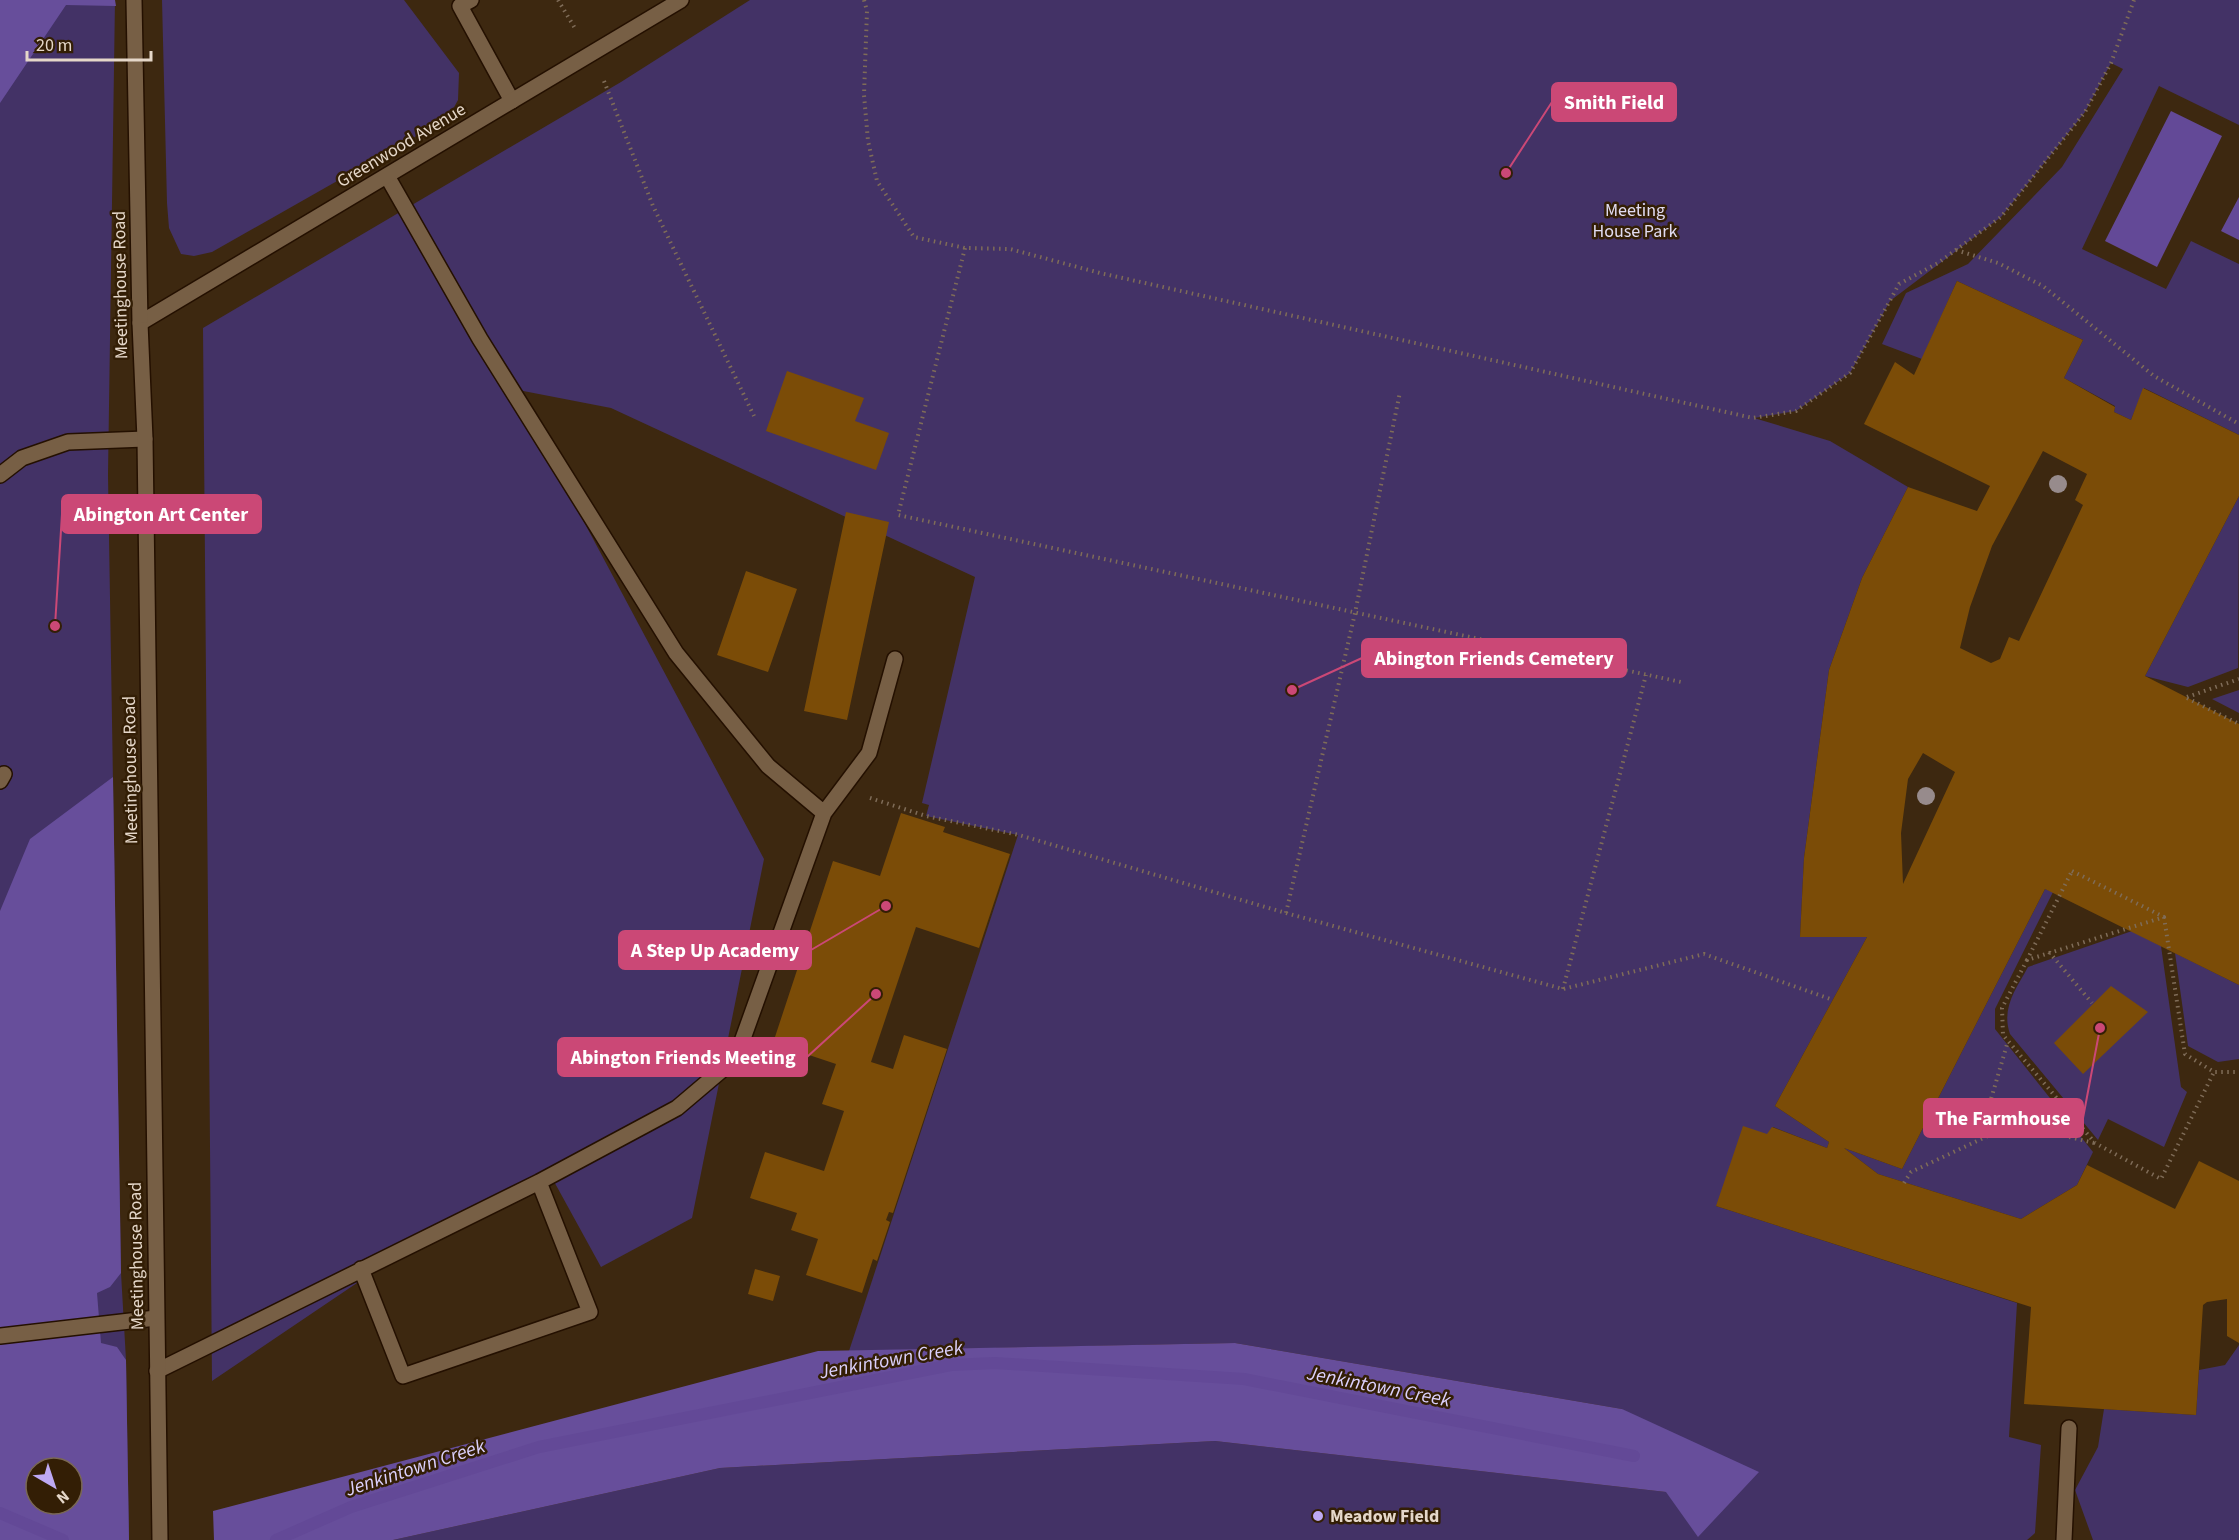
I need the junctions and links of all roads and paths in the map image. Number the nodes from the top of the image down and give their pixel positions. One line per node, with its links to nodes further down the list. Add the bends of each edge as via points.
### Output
1 (134, 0): 13 (street, Meetinghouse Road)
2 (558, 0): 7 (path)
3 (681, 0): 9 (street, Greenwood Avenue)
4 (864, 0): 11 (path, via 864,95 876,181 914,237)
5 (2134, 0): 12 (path, via 2111,63 2085,112 2001,217)
6 (463, 2): 9 (street)
7 (578, 34)
8 (604, 81): 15 (path, via 653,206)
9 (513, 101): 10 (street, Greenwood Avenue)
10 (387, 176): 13 (street, Greenwood Avenue); 26 (street, via 480,339 676,653 768,766)
11 (965, 248): 12 (path, via 1010,249 1100,273 1753,418 1796,411 1851,373 1899,284); 19 (path, via 898,515)
12 (1955, 249): 16 (path, via 1998,263 2043,286 2154,376)
13 (140, 323): 17 (street, Meetinghouse Road)
14 (1400, 392): 19 (path)
15 (754, 416)
16 (2239, 424)
17 (145, 439): 18 (street, via 68,442 22,458); 42 (street, Meetinghouse Road)
18 (0, 475)
19 (1355, 613): 21 (path); 27 (path)
20 (895, 659): 25 (street, via 869,753)
21 (1646, 675): 23 (path); 31 (path)
22 (2239, 680): 24 (path, via 2187,698)
23 (1681, 682)
24 (2239, 724)
25 (843, 789): 26 (street); 27 (path, via 927,816 1019,835)
26 (824, 813): 39 (street, via 736,1058 677,1108)
27 (1286, 913): 31 (path)
28 (2164, 917): 29 (path); 30 (path, via 2072,871); 35 (path, via 2185,1054)
29 (2049, 952): 30 (path); 33 (path)
30 (2027, 960): 34 (path, via 2002,1008 2003,1035)
31 (1563, 989): 32 (path, via 1704,954)
32 (1833, 1000)
33 (2092, 1003)
34 (2008, 1041): 37 (path, via 1989,1106); 38 (path)
35 (2214, 1072): 36 (path); 38 (path, via 2161,1179)
36 (2239, 1072)
37 (1992, 1134): 38 (path, via 2061,1135); 40 (path, via 1911,1172)
38 (2095, 1143)
39 (539, 1182): 41 (street); 41 (street, via 590,1312 403,1376)
40 (1904, 1183)
41 (361, 1269): 44 (street)
42 (156, 1318): 43 (street); 44 (street, Meetinghouse Road)
43 (0, 1336)
44 (157, 1371): 46 (street, Meetinghouse Road)
45 (2069, 1428): 47 (street)
46 (160, 1540)
47 (2064, 1540)

